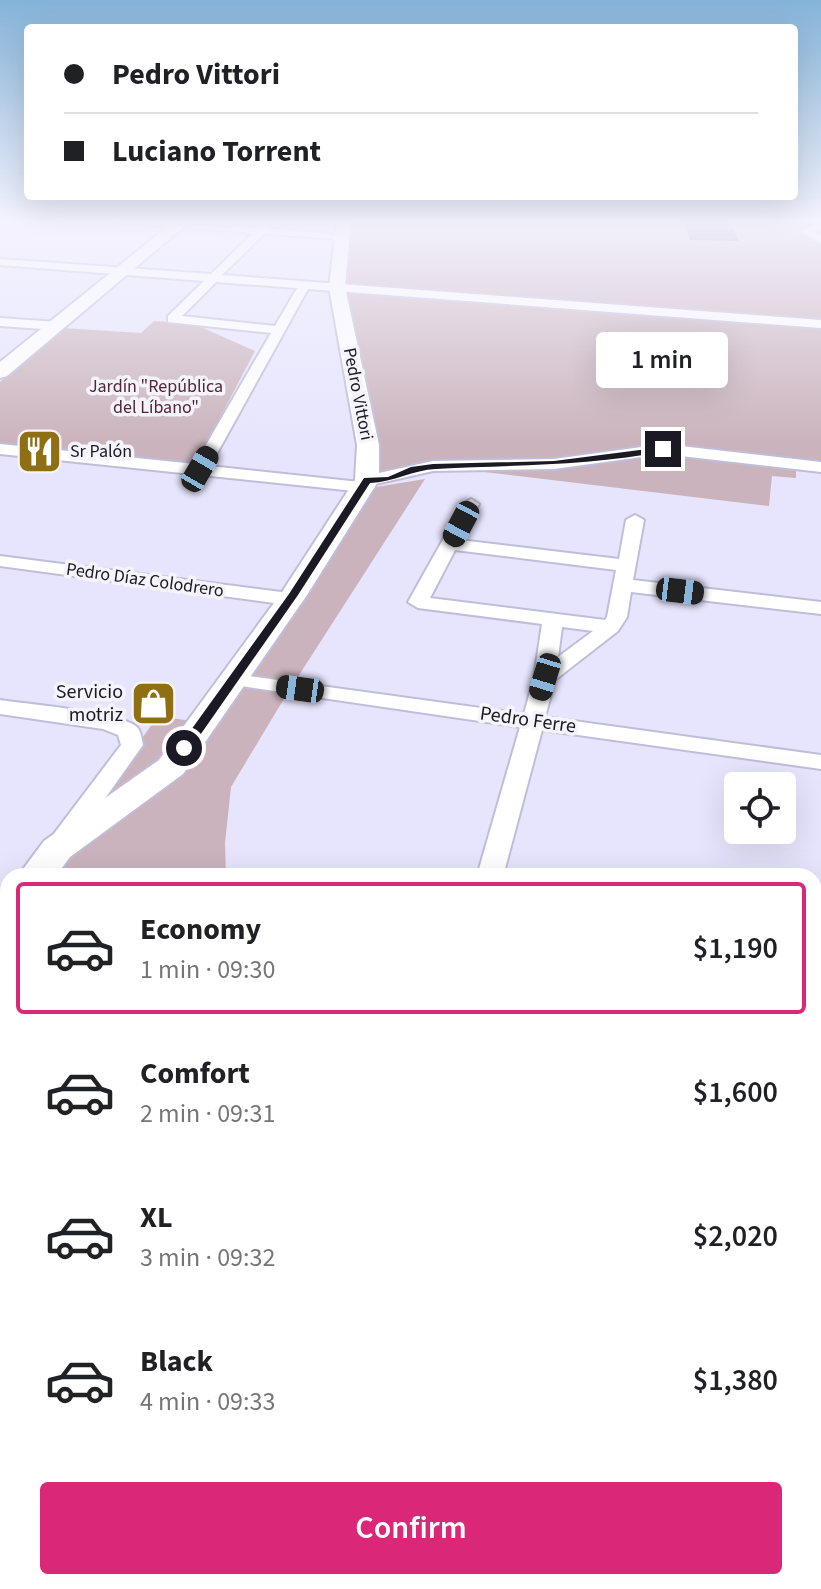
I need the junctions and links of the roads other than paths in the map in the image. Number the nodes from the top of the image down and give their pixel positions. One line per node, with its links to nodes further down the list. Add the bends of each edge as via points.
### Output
1 (82, 293): 9 (street)
2 (90, 293): 10 (street)
3 (200, 293): 11 (street, via 173,321)
4 (300, 293): 11 (street)
5 (338, 293): 17 (street, Pedro Vittori, via 368,445)
6 (417, 293): 8 (street)
7 (0, 322): 9 (street)
8 (821, 324)
9 (38, 325): 10 (street); 12 (street)
10 (57, 326): 13 (street)
11 (280, 330): 16 (street)
12 (0, 355)
13 (0, 372)
14 (0, 449): 16 (street)
15 (821, 467): 17 (street, via 663,449 554,464 433,466)
16 (200, 469): 17 (street)
17 (366, 483): 23 (street)
18 (471, 504): 20 (street)
19 (635, 520): 22 (street)
20 (450, 544): 22 (street); 25 (street, via 418,602)
21 (0, 561): 23 (street, Pedro Díaz Colodrero)
22 (625, 575): 24 (street); 26 (street)
23 (289, 599): 28 (street)
24 (821, 608)
25 (553, 619): 26 (street); 27 (street)
26 (611, 627): 27 (street)
27 (545, 677): 30 (street)
28 (234, 680): 30 (street, Pedro Ferre); 32 (street, via 171,767)
29 (0, 707): 32 (street, via 108,723 128,731 132,745)
30 (532, 721): 31 (street, Pedro Ferre); 34 (street)
31 (821, 762)
32 (57, 849): 33 (street)
33 (42, 868)
34 (492, 868)

